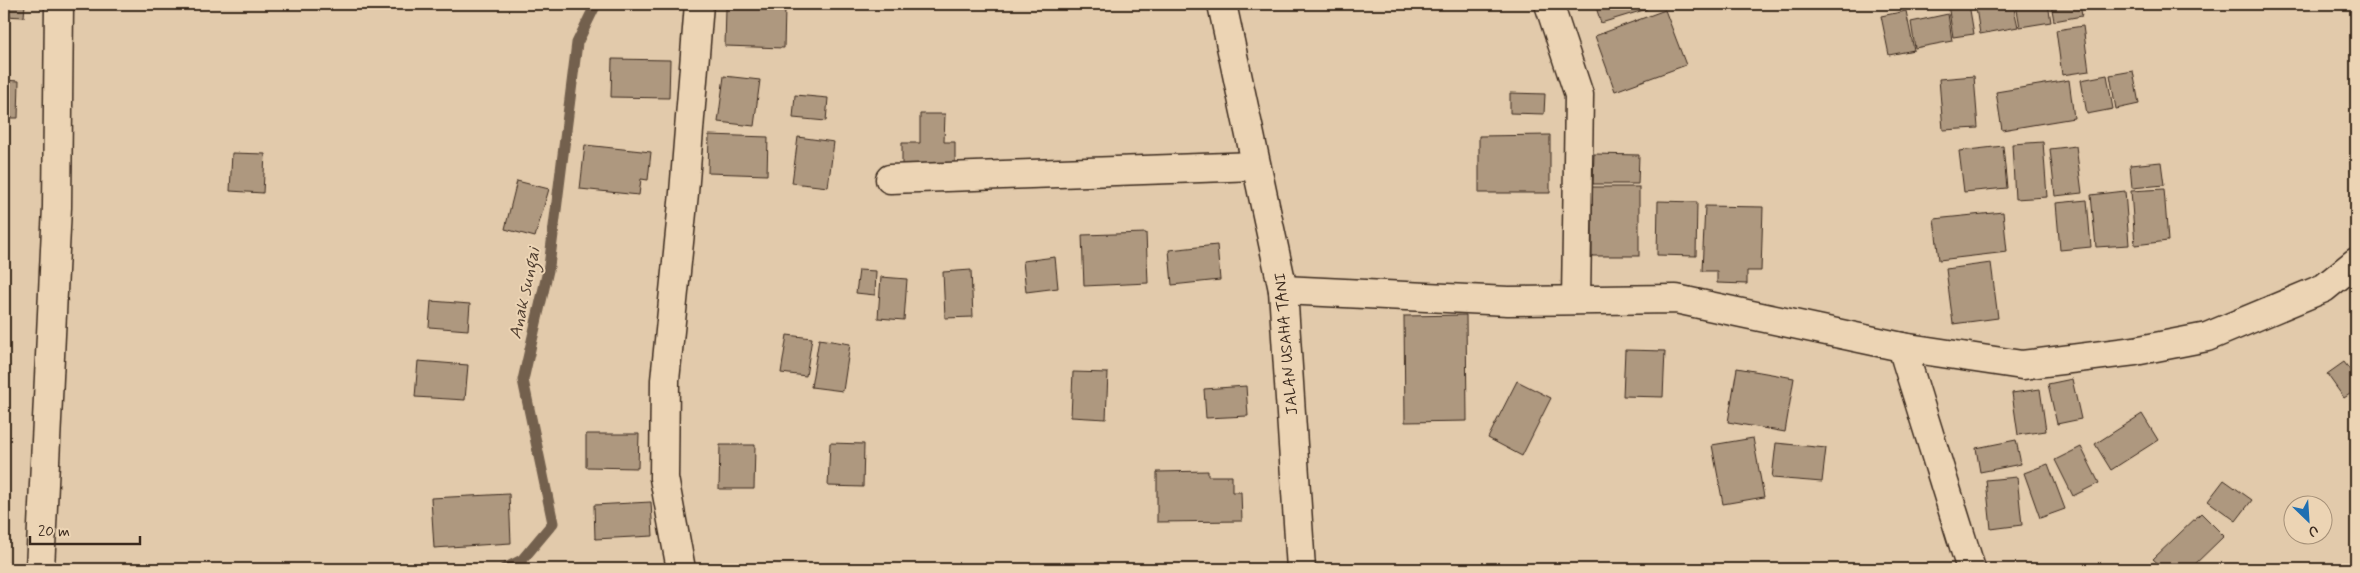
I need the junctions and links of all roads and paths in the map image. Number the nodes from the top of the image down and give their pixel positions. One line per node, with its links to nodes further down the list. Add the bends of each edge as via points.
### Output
1 (60, 4): 11 (street, via 57,207)
2 (699, 4): 12 (street, via 665,380 664,478)
3 (1222, 4): 5 (street, JALAN USAHA TANI)
4 (1549, 4): 9 (street, via 1579,95)
5 (1256, 166): 6 (street); 8 (street, JALAN USAHA TANI)
6 (890, 179)
7 (2356, 262): 10 (street, via 2324,288 2207,337 2022,365)
8 (1283, 290): 9 (street, via 1508,301); 13 (street, JALAN USAHA TANI)
9 (1576, 300): 10 (street, via 1676,299)
10 (1902, 347): 14 (street)
11 (40, 569)
12 (681, 569)
13 (1301, 569)
14 (1971, 569)

